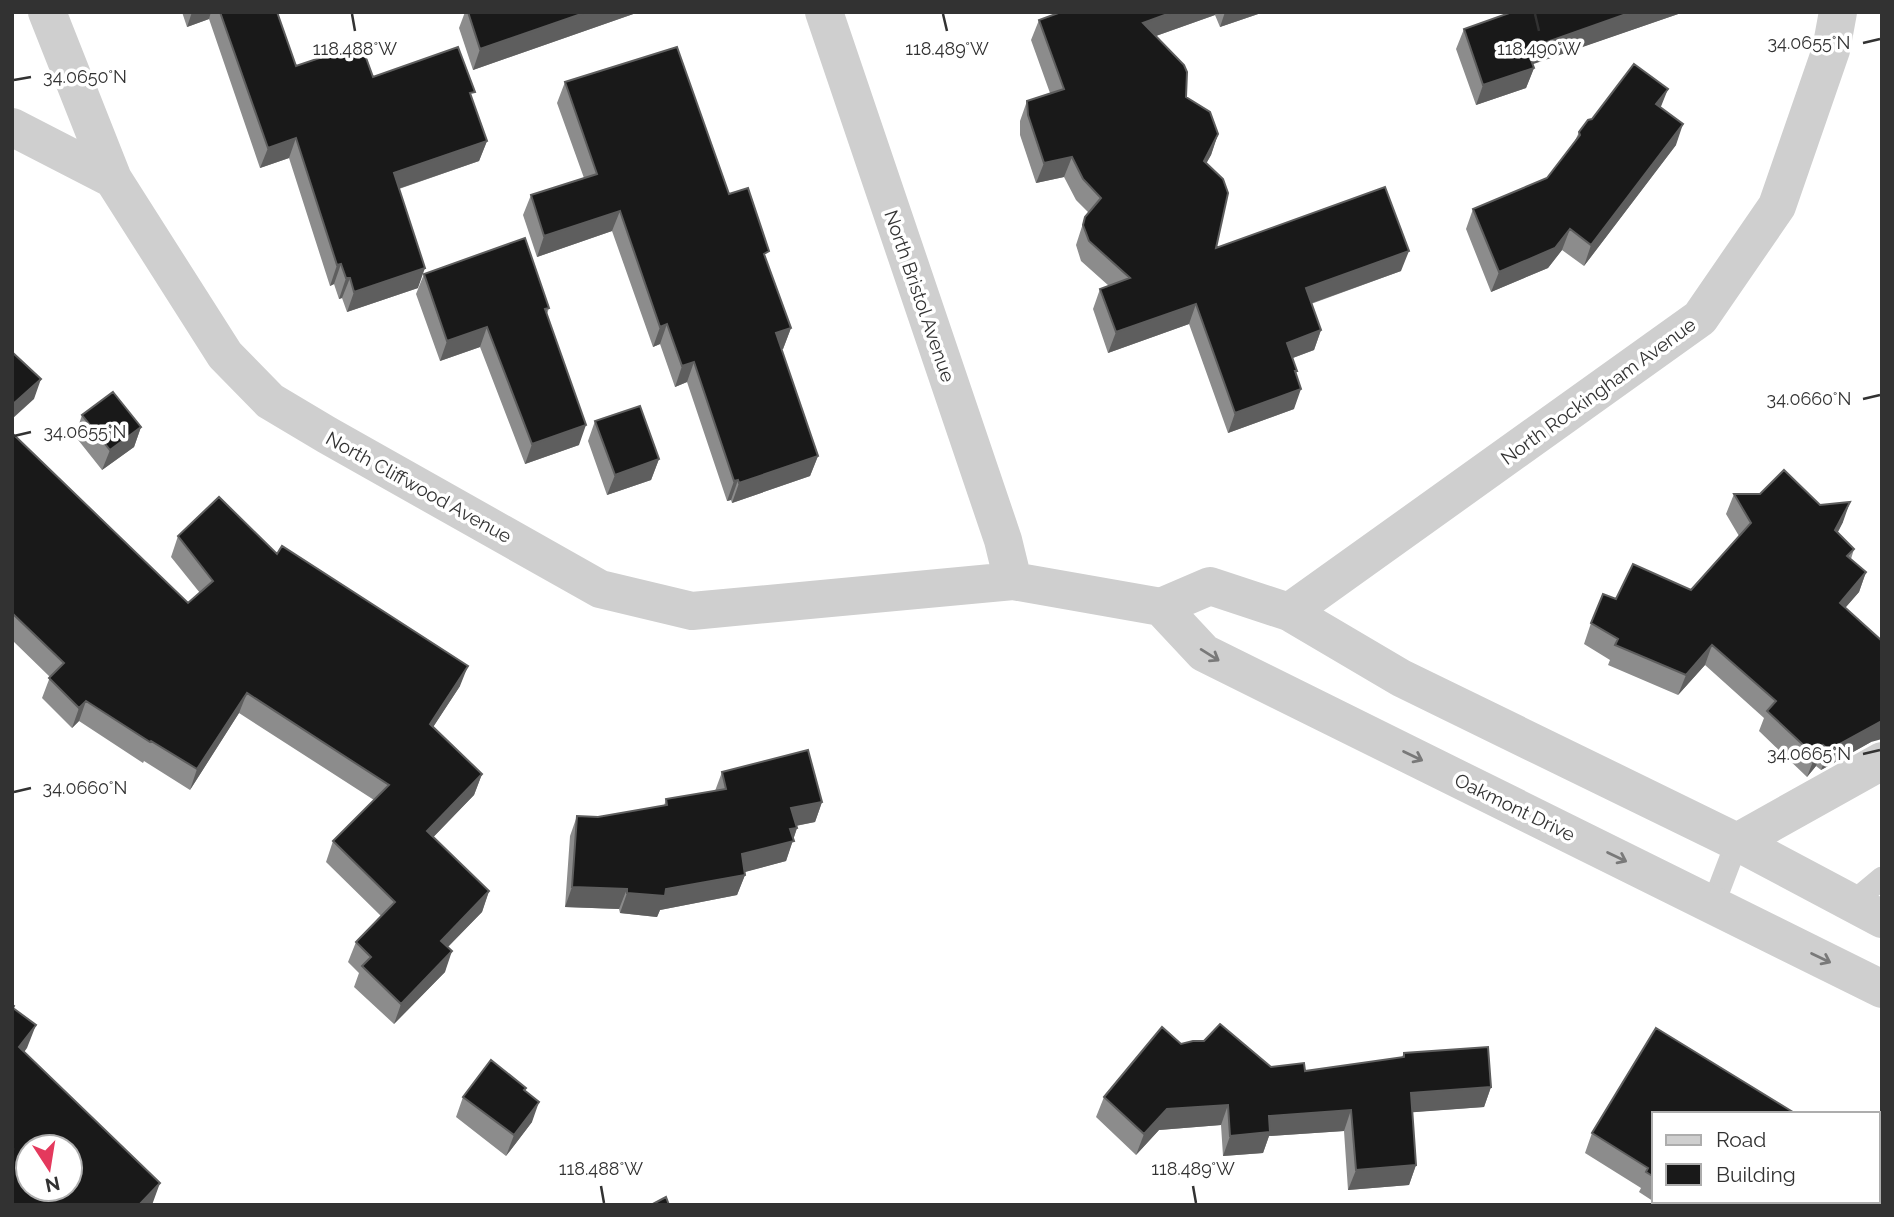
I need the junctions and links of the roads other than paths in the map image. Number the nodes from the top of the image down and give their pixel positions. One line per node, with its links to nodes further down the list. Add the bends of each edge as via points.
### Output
1 (47, 12): 5 (street, North Cliffwood Avenue)
2 (824, 12): 6 (street, North Bristol Avenue)
3 (1838, 12): 8 (street, North Rockingham Avenue, via 1831,50 1777,205 1700,318)
4 (12, 128): 5 (street)
5 (113, 179): 6 (street, North Cliffwood Avenue, via 225,355 271,401 600,589 691,611)
6 (1013, 581): 7 (street)
7 (1161, 607): 8 (street, via 1210,586); 12 (street, Oakmont Drive, one-way to 12, via 1204,653)
8 (1289, 612): 10 (street, via 1401,678)
9 (1882, 761): 10 (street)
10 (1737, 842): 12 (lane); 13 (street)
11 (1882, 878): 13 (lane)
12 (1713, 905): 14 (street, Oakmont Drive, one-way to 14)
13 (1867, 911)
14 (1882, 989)

